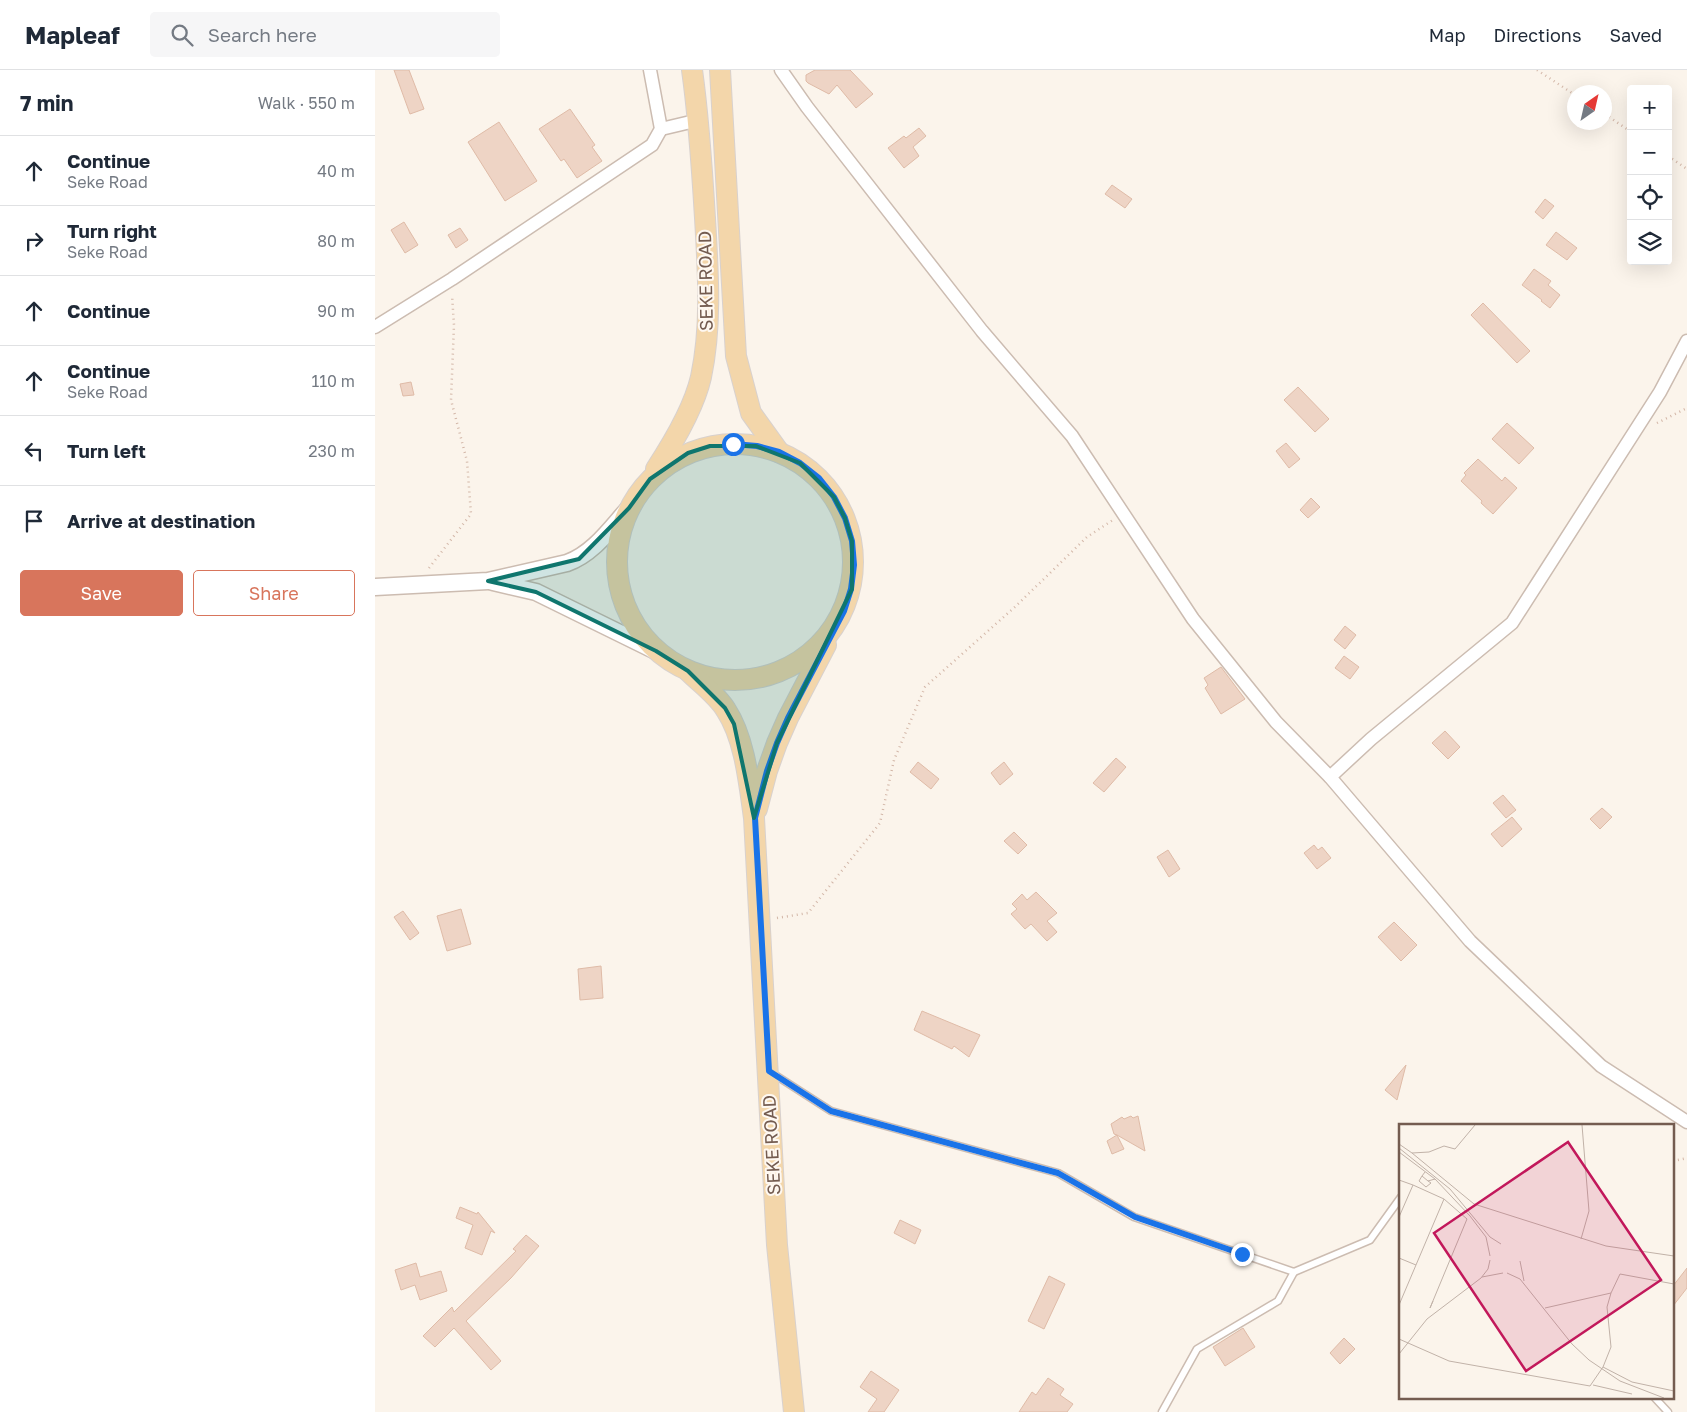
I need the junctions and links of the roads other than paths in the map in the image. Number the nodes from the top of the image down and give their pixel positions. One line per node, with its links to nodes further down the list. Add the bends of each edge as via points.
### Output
1 (650, 70): 6 (street)
2 (692, 70): 5 (main road, SEKE ROAD)
3 (721, 70): 9 (main road, SEKE ROAD, via 736,356 751,413)
4 (781, 70): 17 (street, via 982,331 1072,436 1193,619 1276,722)
5 (699, 120): 6 (street); 10 (main road, SEKE ROAD, via 708,270 707,339 700,379 687,414)
6 (661, 129): 7 (street, via 652,145)
7 (375, 327)
8 (1687, 341): 17 (street, via 1660,392 1511,623)
9 (779, 452): 10 (main road, SEKE ROAD, via 757,446 710,446 667,464); 14 (main road, SEKE ROAD, via 819,478 834,497 852,541 851,589)
10 (650, 480): 11 (main road, SEKE ROAD)
11 (629, 508): 12 (street, via 579,559); 15 (main road, SEKE ROAD, via 620,532 616,558 618,584 626,609 639,632)
12 (488, 581): 13 (street); 15 (street, via 536,592)
13 (375, 587)
14 (832, 632): 16 (main road, SEKE ROAD, via 807,657 767,677 741,681 714,679); 18 (main road, via 777,743)
15 (656, 651): 16 (main road, SEKE ROAD)
16 (688, 671): 18 (main road, via 725,708 734,724)
17 (1330, 777): 20 (street, via 1470,941 1601,1066)
18 (755, 818): 19 (main road, SEKE ROAD)
19 (769, 1071): 22 (lane, via 831,1111 1058,1173 1135,1217); 24 (main road, SEKE ROAD, via 777,1245)
20 (1687, 1122)
21 (1399, 1200): 22 (lane, via 1370,1240)
22 (1294, 1272): 25 (lane, via 1278,1301 1197,1349)
23 (1657, 1400): 26 (lane)
24 (794, 1412)
25 (1162, 1412)
26 (1668, 1412)

